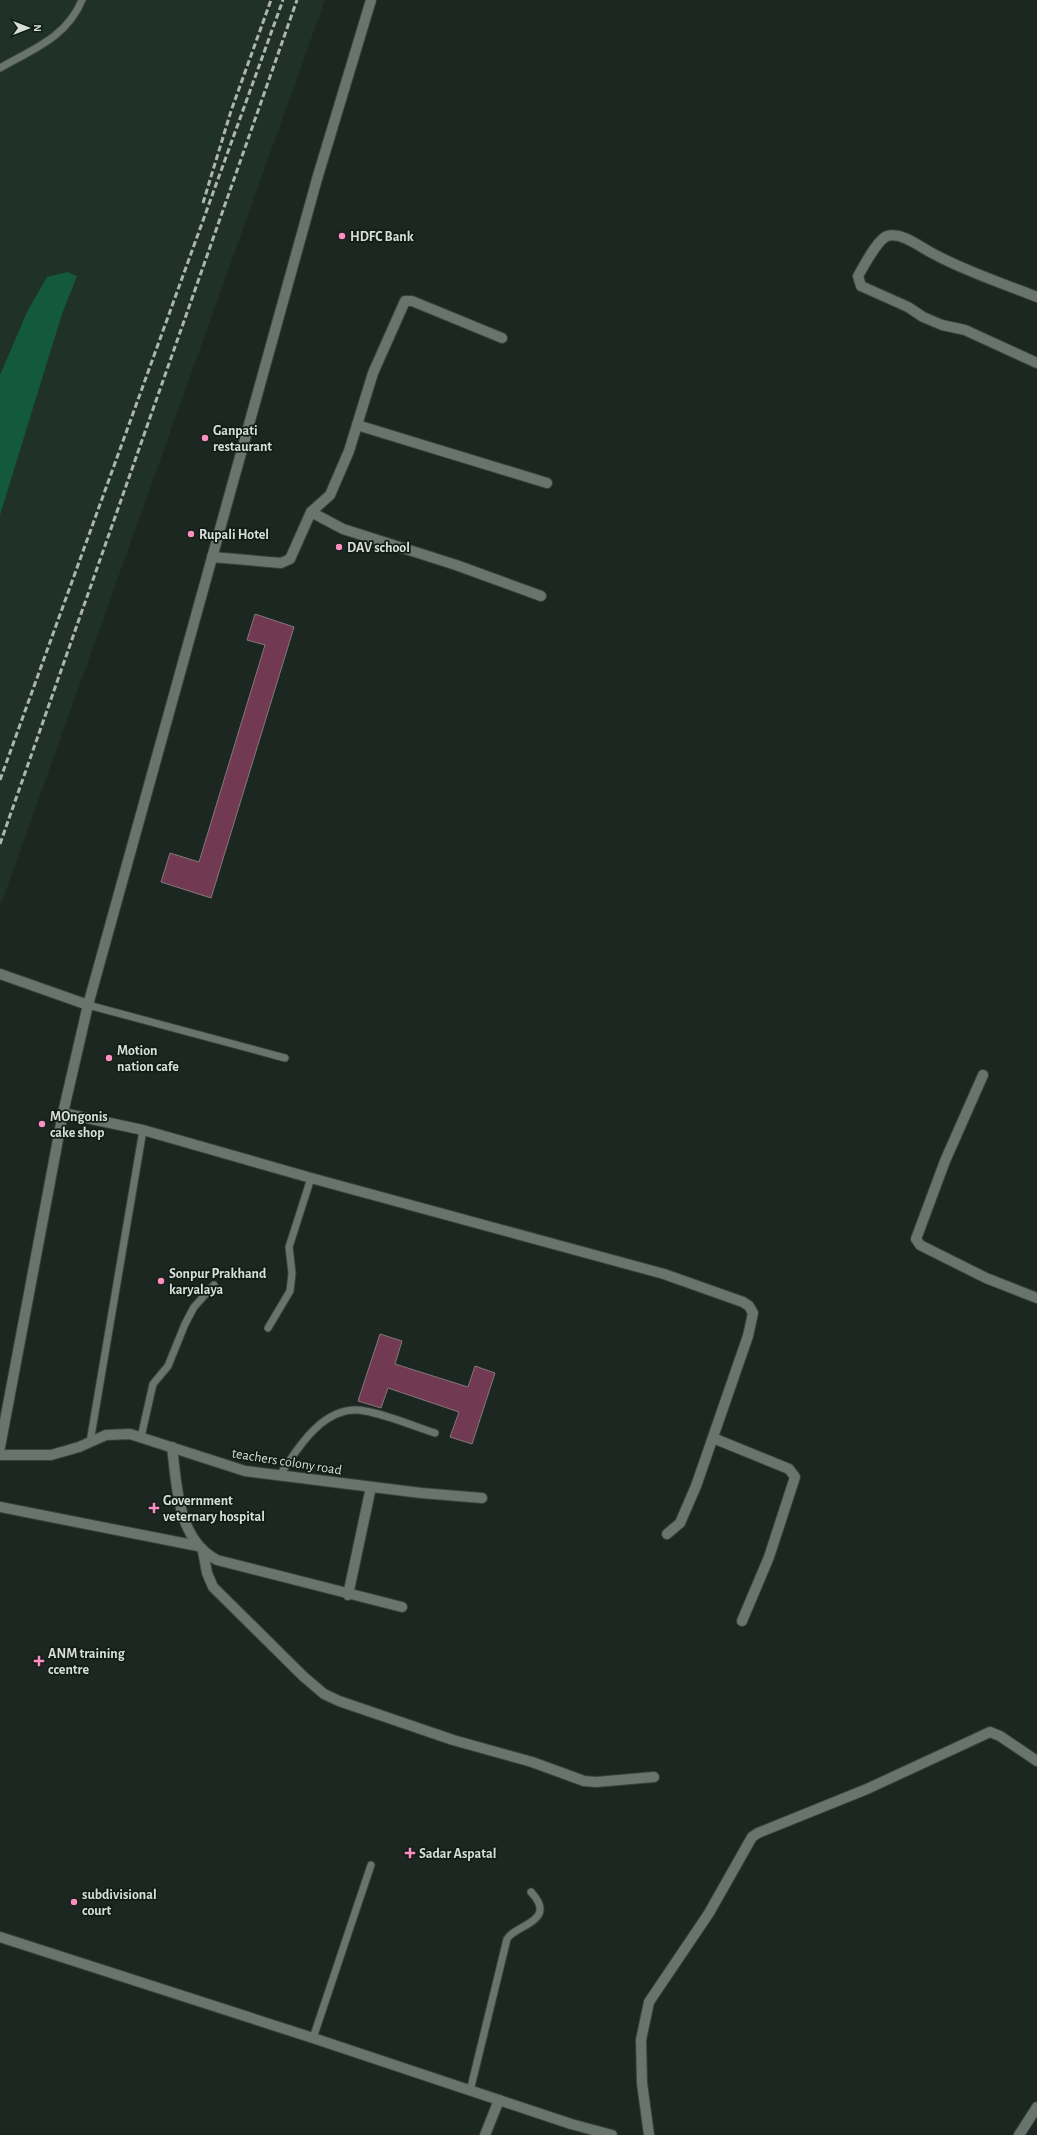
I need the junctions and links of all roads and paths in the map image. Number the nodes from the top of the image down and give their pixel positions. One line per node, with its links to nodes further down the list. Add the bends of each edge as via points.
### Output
1 (82, 0): 3 (lane, via 68,25 57,36)
2 (371, 0): 10 (street)
3 (0, 68)
4 (1037, 297): 6 (street, via 936,256 905,238 895,236 884,237 858,276 861,286 908,307 923,317 966,330)
5 (502, 338): 7 (street, via 412,301 406,301 373,373)
6 (1037, 363)
7 (357, 425): 8 (street); 9 (street, via 330,495)
8 (547, 483)
9 (310, 512): 10 (street, via 293,555 286,562); 11 (street, via 343,529 456,565)
10 (212, 557): 13 (street)
11 (541, 596)
12 (0, 974): 13 (street)
13 (88, 1005): 14 (lane); 16 (street)
14 (285, 1058)
15 (983, 1075): 20 (street, via 945,1161 916,1239 920,1245 979,1274)
16 (63, 1112): 17 (street); 26 (street)
17 (143, 1130): 18 (street); 25 (lane)
18 (311, 1178): 21 (lane, via 289,1247 292,1273 290,1291); 24 (street, via 664,1274 743,1302 753,1313 753,1320)
19 (214, 1285): 23 (lane, via 194,1307 168,1366 153,1384)
20 (1037, 1298)
21 (268, 1328)
22 (435, 1433): 29 (lane, via 365,1411 352,1410 340,1413 323,1421 311,1433)
23 (141, 1437): 25 (street, teachers colony road, via 130,1434 106,1435); 27 (street, teachers colony road)
24 (713, 1438): 33 (street, via 682,1519); 37 (street, via 789,1469 795,1477 769,1557)
25 (90, 1442): 28 (street, teachers colony road, via 51,1455)
26 (0, 1447)
27 (172, 1447): 29 (street, teachers colony road, via 224,1466); 34 (street, via 178,1499 186,1525)
28 (0, 1455)
29 (280, 1475): 30 (street, teachers colony road)
30 (371, 1487): 31 (street, teachers colony road); 35 (street)
31 (482, 1498)
32 (0, 1507): 34 (street)
33 (667, 1534)
34 (201, 1549): 35 (street, via 217,1560); 39 (street, via 213,1587 304,1677 331,1697 453,1740 532,1762 584,1781)
35 (348, 1595): 36 (street)
36 (402, 1607)
37 (742, 1621)
38 (1037, 1761): 49 (street, via 990,1732 867,1789 758,1833 752,1838 709,1913 649,2002 640,2040)
39 (654, 1777)
40 (371, 1865): 43 (lane)
41 (531, 1892): 44 (lane, via 539,1902 538,1914 531,1923 507,1939)
42 (0, 1937): 43 (street)
43 (313, 2038): 44 (street)
44 (470, 2090): 45 (street)
45 (499, 2100): 47 (street); 48 (street)
46 (1037, 2106): 50 (street)
47 (485, 2135)
48 (612, 2135)
49 (649, 2135)
50 (1020, 2135)

